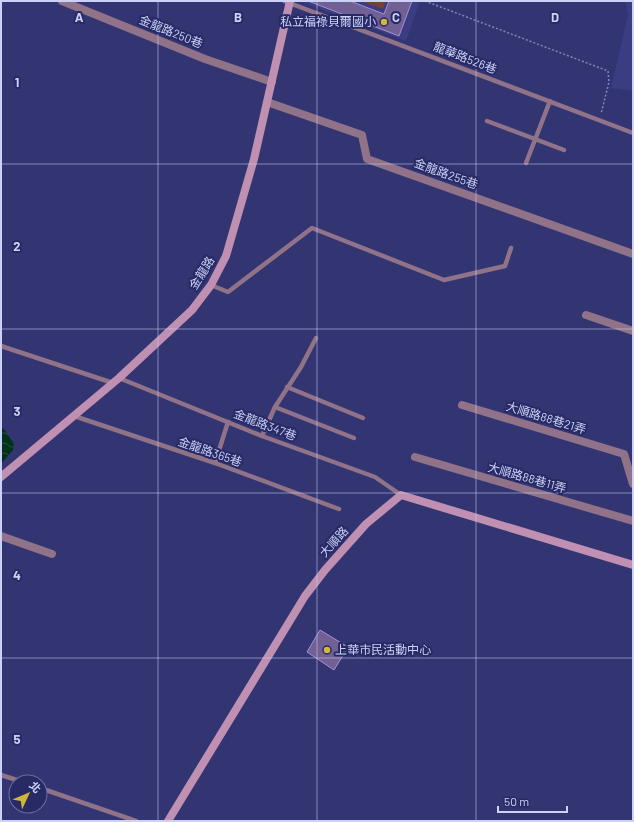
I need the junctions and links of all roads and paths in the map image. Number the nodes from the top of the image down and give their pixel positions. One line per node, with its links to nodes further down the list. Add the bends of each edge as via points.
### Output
1 (62, 1): 4 (street, 金龍路250巷, via 205,59)
2 (425, 1): 7 (path, via 608,71 609,82)
3 (288, 2): 4 (street, 金龍路); 5 (lane, 龍華路526巷)
4 (272, 82): 6 (street, 金龍路)
5 (550, 101): 7 (lane, 龍華路526巷); 10 (lane)
6 (267, 102): 14 (street, 金龍路255巷, via 362,135 367,159); 15 (street, 金龍路, via 254,160 226,256)
7 (599, 120): 9 (lane, 龍華路526巷)
8 (487, 121): 10 (lane)
9 (633, 133)
10 (536, 140): 11 (lane); 12 (lane)
11 (564, 150)
12 (526, 163)
13 (511, 248): 15 (lane, via 505,266 444,280 312,228 228,292)
14 (633, 254)
15 (211, 285): 20 (street, 金龍路, via 192,310)
16 (586, 316): 17 (street)
17 (633, 331)
18 (316, 338): 21 (lane, via 302,368)
19 (1, 346): 20 (lane, 金龍路347巷)
20 (116, 380): 24 (street, 金龍路); 26 (lane, 金龍路347巷)
21 (287, 387): 23 (lane); 25 (lane)
22 (462, 405): 32 (street, 大順路88巷21弄, via 624,454)
23 (275, 407): 27 (lane); 28 (lane)
24 (74, 416): 30 (lane, 金龍路365巷); 31 (street, 金龍路)
25 (363, 418)
26 (228, 422): 27 (lane, 金龍路347巷); 30 (lane)
27 (262, 436): 33 (lane, 金龍路347巷, via 375,477)
28 (354, 438)
29 (415, 457): 35 (street, 大順路88巷11弄)
30 (215, 464): 34 (lane, 金龍路365巷)
31 (1, 477)
32 (633, 484)
33 (401, 495): 38 (street); 41 (street, 大順路, via 366,524 305,596)
34 (339, 509)
35 (633, 521)
36 (1, 536): 37 (street)
37 (52, 554)
38 (633, 565)
39 (48, 791): 40 (lane)
40 (136, 821)
41 (168, 821)

